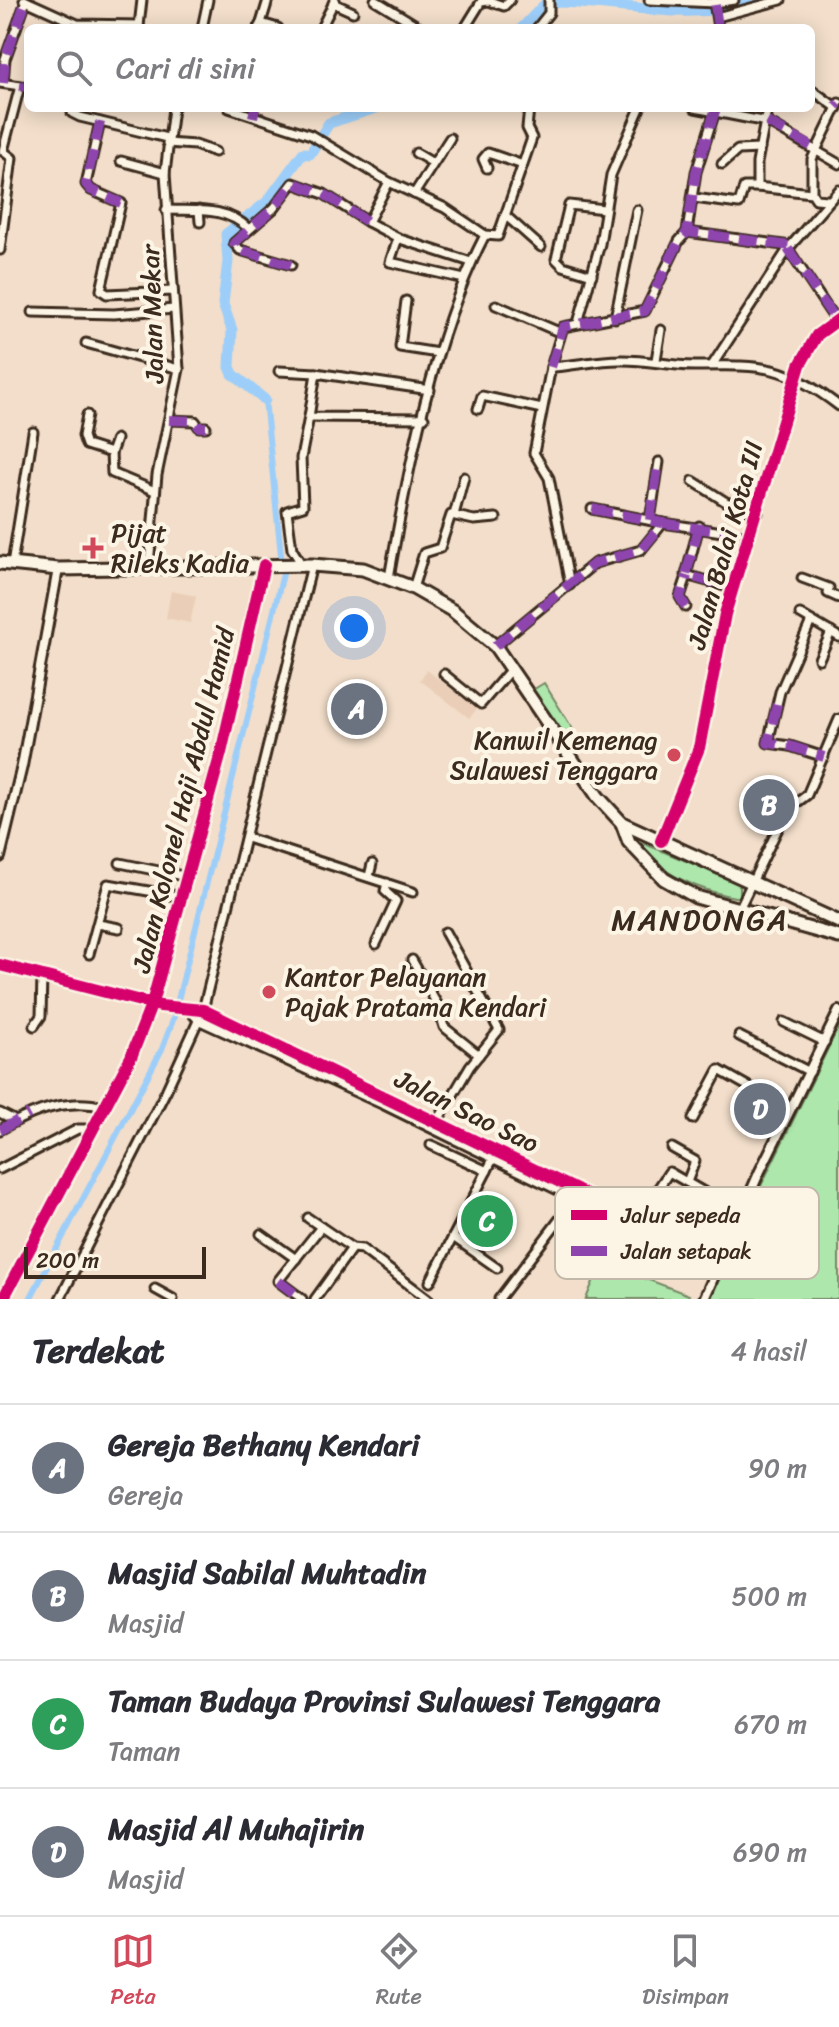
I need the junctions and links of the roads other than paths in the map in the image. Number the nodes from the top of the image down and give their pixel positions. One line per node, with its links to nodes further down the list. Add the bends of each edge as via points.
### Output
1 (25, 0): 15 (street); 23 (street)
2 (142, 0): 16 (street)
3 (208, 0): 17 (street)
4 (268, 0): 18 (street)
5 (375, 0): 11 (street)
6 (510, 0): 21 (street, via 504,6 481,2)
7 (649, 0): 13 (street)
8 (734, 0): 13 (street)
9 (781, 0): 13 (street)
10 (334, 2): 14 (street); 19 (street)
11 (386, 2): 20 (street)
12 (549, 4): 22 (street)
13 (715, 8)
14 (353, 12)
15 (72, 24)
16 (139, 24)
17 (203, 24)
18 (260, 24)
19 (323, 24)
20 (416, 24)
21 (467, 24)
22 (539, 24)
23 (2, 83): 24 (street)
24 (24, 87): 41 (street)
25 (815, 92): 26 (street)
26 (838, 106): 40 (street)
27 (72, 112): 35 (street)
28 (172, 112): 38 (street, Jalan Mekar)
29 (254, 112): 51 (street, via 311,135)
30 (529, 112): 48 (street, via 532,138)
31 (638, 112): 59 (street, via 614,167)
32 (715, 112): 57 (street, via 696,172)
33 (724, 112): 36 (street)
34 (767, 112): 36 (street)
35 (100, 122): 38 (street); 78 (street, via 86,184 121,203 101,290)
36 (767, 122): 39 (street); 40 (street)
37 (450, 138): 45 (street)
38 (167, 140): 42 (street); 50 (street, Jalan Mekar)
39 (760, 149): 46 (street, via 738,150); 52 (street)
40 (816, 149): 47 (street); 56 (street, via 811,164)
41 (2, 150): 55 (street, via 12,158)
42 (215, 152)
43 (416, 153): 45 (street)
44 (121, 161): 50 (street)
45 (433, 163): 54 (street)
46 (722, 164)
47 (839, 164)
48 (523, 165): 49 (street, via 488,153 483,159); 64 (street)
49 (487, 168)
50 (165, 173): 60 (street, Jalan Mekar)
51 (389, 182): 54 (street); 66 (street)
52 (757, 187): 56 (street); 57 (street, via 744,187 739,204)
53 (839, 190): 58 (street)
54 (414, 194): 69 (street)
55 (3, 195): 73 (street)
56 (814, 196): 58 (street); 63 (street)
57 (694, 198): 68 (street)
58 (827, 200): 63 (street)
59 (604, 209): 76 (street); 76 (street, via 569,205 556,259)
60 (166, 210): 61 (street); 78 (street, Jalan Mekar)
61 (199, 210): 65 (street); 67 (street, via 223,212)
62 (637, 210): 83 (street)
63 (816, 214): 72 (street)
64 (505, 215): 69 (street, via 497,238); 71 (street)
65 (200, 222)
66 (368, 222): 67 (street, via 296,182); 70 (street)
67 (248, 228): 75 (street, via 235,248)
68 (687, 232): 72 (street); 83 (street, via 645,311)
69 (485, 235): 74 (street)
70 (398, 238): 74 (street); 77 (street, via 390,262)
71 (541, 247)
72 (790, 248): 84 (street); 91 (street)
73 (0, 250)
74 (471, 262): 77 (street)
75 (291, 265)
76 (592, 275): 85 (street)
77 (464, 279): 89 (street)
78 (173, 291): 81 (street, Jalan Mekar)
79 (406, 301): 89 (street, via 400,347)
80 (496, 305): 87 (street)
81 (174, 309): 82 (street); 93 (street, Jalan Mekar)
82 (33, 312)
83 (615, 318): 85 (street)
84 (838, 320): 96 (street, Jalan Balai Kota III, via 809,345)
85 (578, 323): 87 (street)
86 (661, 330): 90 (street)
87 (559, 332): 92 (street)
88 (86, 343): 93 (street)
89 (438, 353): 97 (street)
90 (656, 360): 91 (street); 92 (street)
91 (713, 364): 96 (street, via 768,367)
92 (551, 367): 100 (street)
93 (179, 369): 104 (street, Jalan Mekar)
94 (279, 371): 95 (street)
95 (316, 373): 97 (street); 102 (street)
96 (797, 378): 98 (street); 114 (street, Jalan Balai Kota III)
97 (430, 390): 103 (street)
98 (839, 406)
99 (478, 409): 100 (street, via 482,396)
100 (542, 409): 129 (street, via 534,453 549,478)
101 (87, 415): 108 (street, via 83,441)
102 (309, 417): 103 (street); 123 (street, via 301,458 303,504 287,511 292,549)
103 (424, 418): 127 (street)
104 (169, 420): 105 (street); 112 (street, Jalan Mekar)
105 (206, 427)
106 (33, 432): 121 (street)
107 (116, 439): 108 (street)
108 (111, 453): 112 (street, via 112,473)
109 (659, 462): 117 (street)
110 (464, 477): 115 (street)
111 (693, 481): 114 (street, via 726,502)
112 (155, 491): 122 (street, Jalan Mekar)
113 (592, 509): 117 (street)
114 (758, 513): 120 (street, Jalan Balai Kota III)
115 (454, 515): 116 (street); 130 (street, via 440,548 424,553)
116 (496, 518)
117 (650, 520): 118 (street)
118 (663, 523): 119 (street); 129 (street, via 641,550 600,560)
119 (699, 526): 120 (street); 126 (street)
120 (749, 536): 131 (street, Jalan Balai Kota III)
121 (6, 564): 125 (highway)
122 (149, 565): 124 (highway); 125 (highway)
123 (303, 565): 124 (highway); 127 (highway, via 363,569); 145 (street)
124 (268, 566): 152 (street, Jalan Kolonel Haji Abdul Hamid)
125 (58, 569): 148 (street)
126 (687, 576): 131 (street); 133 (street, via 680,597)
127 (389, 578): 130 (highway)
128 (802, 578): 132 (street, via 829,588 828,593)
129 (570, 585): 137 (street)
130 (413, 588): 137 (highway, via 463,611)
131 (732, 588): 146 (street, Jalan Balai Kota III, via 699,748)
132 (839, 598)
133 (686, 607)
134 (800, 614): 135 (street)
135 (811, 621): 136 (street); 142 (street, via 780,692 768,743)
136 (835, 635): 138 (street)
137 (495, 646): 139 (highway)
138 (819, 659)
139 (513, 667): 140 (street, via 481,704); 143 (highway, via 591,787)
140 (444, 674)
141 (839, 719): 142 (street)
142 (824, 757): 154 (street, via 807,795 787,810)
143 (622, 823): 144 (highway); 147 (highway)
144 (640, 830): 146 (highway); 147 (highway)
145 (247, 838): 151 (street); 169 (street)
146 (661, 841): 154 (highway)
147 (629, 842): 157 (highway, via 664,879 696,897)
148 (0, 857)
149 (120, 863): 152 (street)
150 (372, 864): 151 (street)
151 (369, 876): 153 (street)
152 (188, 877): 156 (street, Jalan Kolonel Haji Abdul Hamid)
153 (387, 883): 155 (street); 163 (street, via 385,891 396,901)
154 (751, 883): 157 (street); 158 (highway)
155 (413, 892)
156 (183, 897): 159 (street, via 113,884 107,886); 168 (street, Jalan Kolonel Haji Abdul Hamid)
157 (740, 907): 162 (highway)
158 (839, 922)
159 (98, 924): 160 (street); 164 (street)
160 (119, 928)
161 (445, 932): 177 (street, via 499,1027)
162 (839, 937)
163 (376, 944)
164 (89, 954)
165 (412, 960): 177 (street, via 444,1027)
166 (0, 965): 167 (street)
167 (42, 976): 168 (street); 174 (street, via 41,1016)
168 (156, 1004): 170 (street); 179 (street, Jalan Kolonel Haji Abdul Hamid)
169 (203, 1010): 170 (street); 172 (street); 184 (street, Jalan Sao Sao)
170 (191, 1011): 172 (street, Jalan Sao Sao)
171 (839, 1011): 176 (street)
172 (199, 1020): 189 (street, Jalan Sao Sao); 210 (street)
173 (784, 1022): 176 (street)
174 (34, 1026)
175 (739, 1036): 178 (street)
176 (825, 1042): 178 (street)
177 (479, 1055): 184 (street)
178 (810, 1072): 180 (street)
179 (104, 1107): 183 (street, via 75,1104); 185 (street, Jalan Kolonel Haji Abdul Hamid)
180 (790, 1110): 182 (street, via 720,1070); 196 (street)
181 (0, 1113): 183 (street)
182 (693, 1119)
183 (14, 1120): 186 (street)
184 (437, 1122): 193 (street, Jalan Sao Sao)
185 (92, 1129): 190 (street, via 78,1129); 209 (street, Jalan Kolonel Haji Abdul Hamid)
186 (0, 1130)
187 (431, 1145): 191 (street)
188 (672, 1148): 192 (street, via 695,1161)
189 (493, 1159): 191 (street); 197 (street, Jalan Sao Sao)
190 (0, 1169)
191 (487, 1171): 202 (street)
192 (687, 1182): 194 (street, via 667,1173); 195 (street)
193 (572, 1187)
194 (658, 1187)
195 (696, 1187)
196 (754, 1187)
197 (555, 1189)
198 (308, 1218): 200 (street)
199 (555, 1225): 215 (street)
200 (321, 1227): 203 (street); 204 (street)
201 (261, 1234): 204 (street)
202 (453, 1237): 205 (street); 207 (street)
203 (352, 1248): 213 (street); 214 (street, via 362,1249)
204 (296, 1259): 212 (street, via 278,1283)
205 (497, 1268)
206 (713, 1279): 216 (street)
207 (430, 1282)
208 (155, 1289): 211 (street)
209 (3, 1299)
210 (60, 1299)
211 (173, 1299)
212 (302, 1299)
213 (315, 1299)
214 (428, 1299)
215 (499, 1299)
216 (704, 1299)

